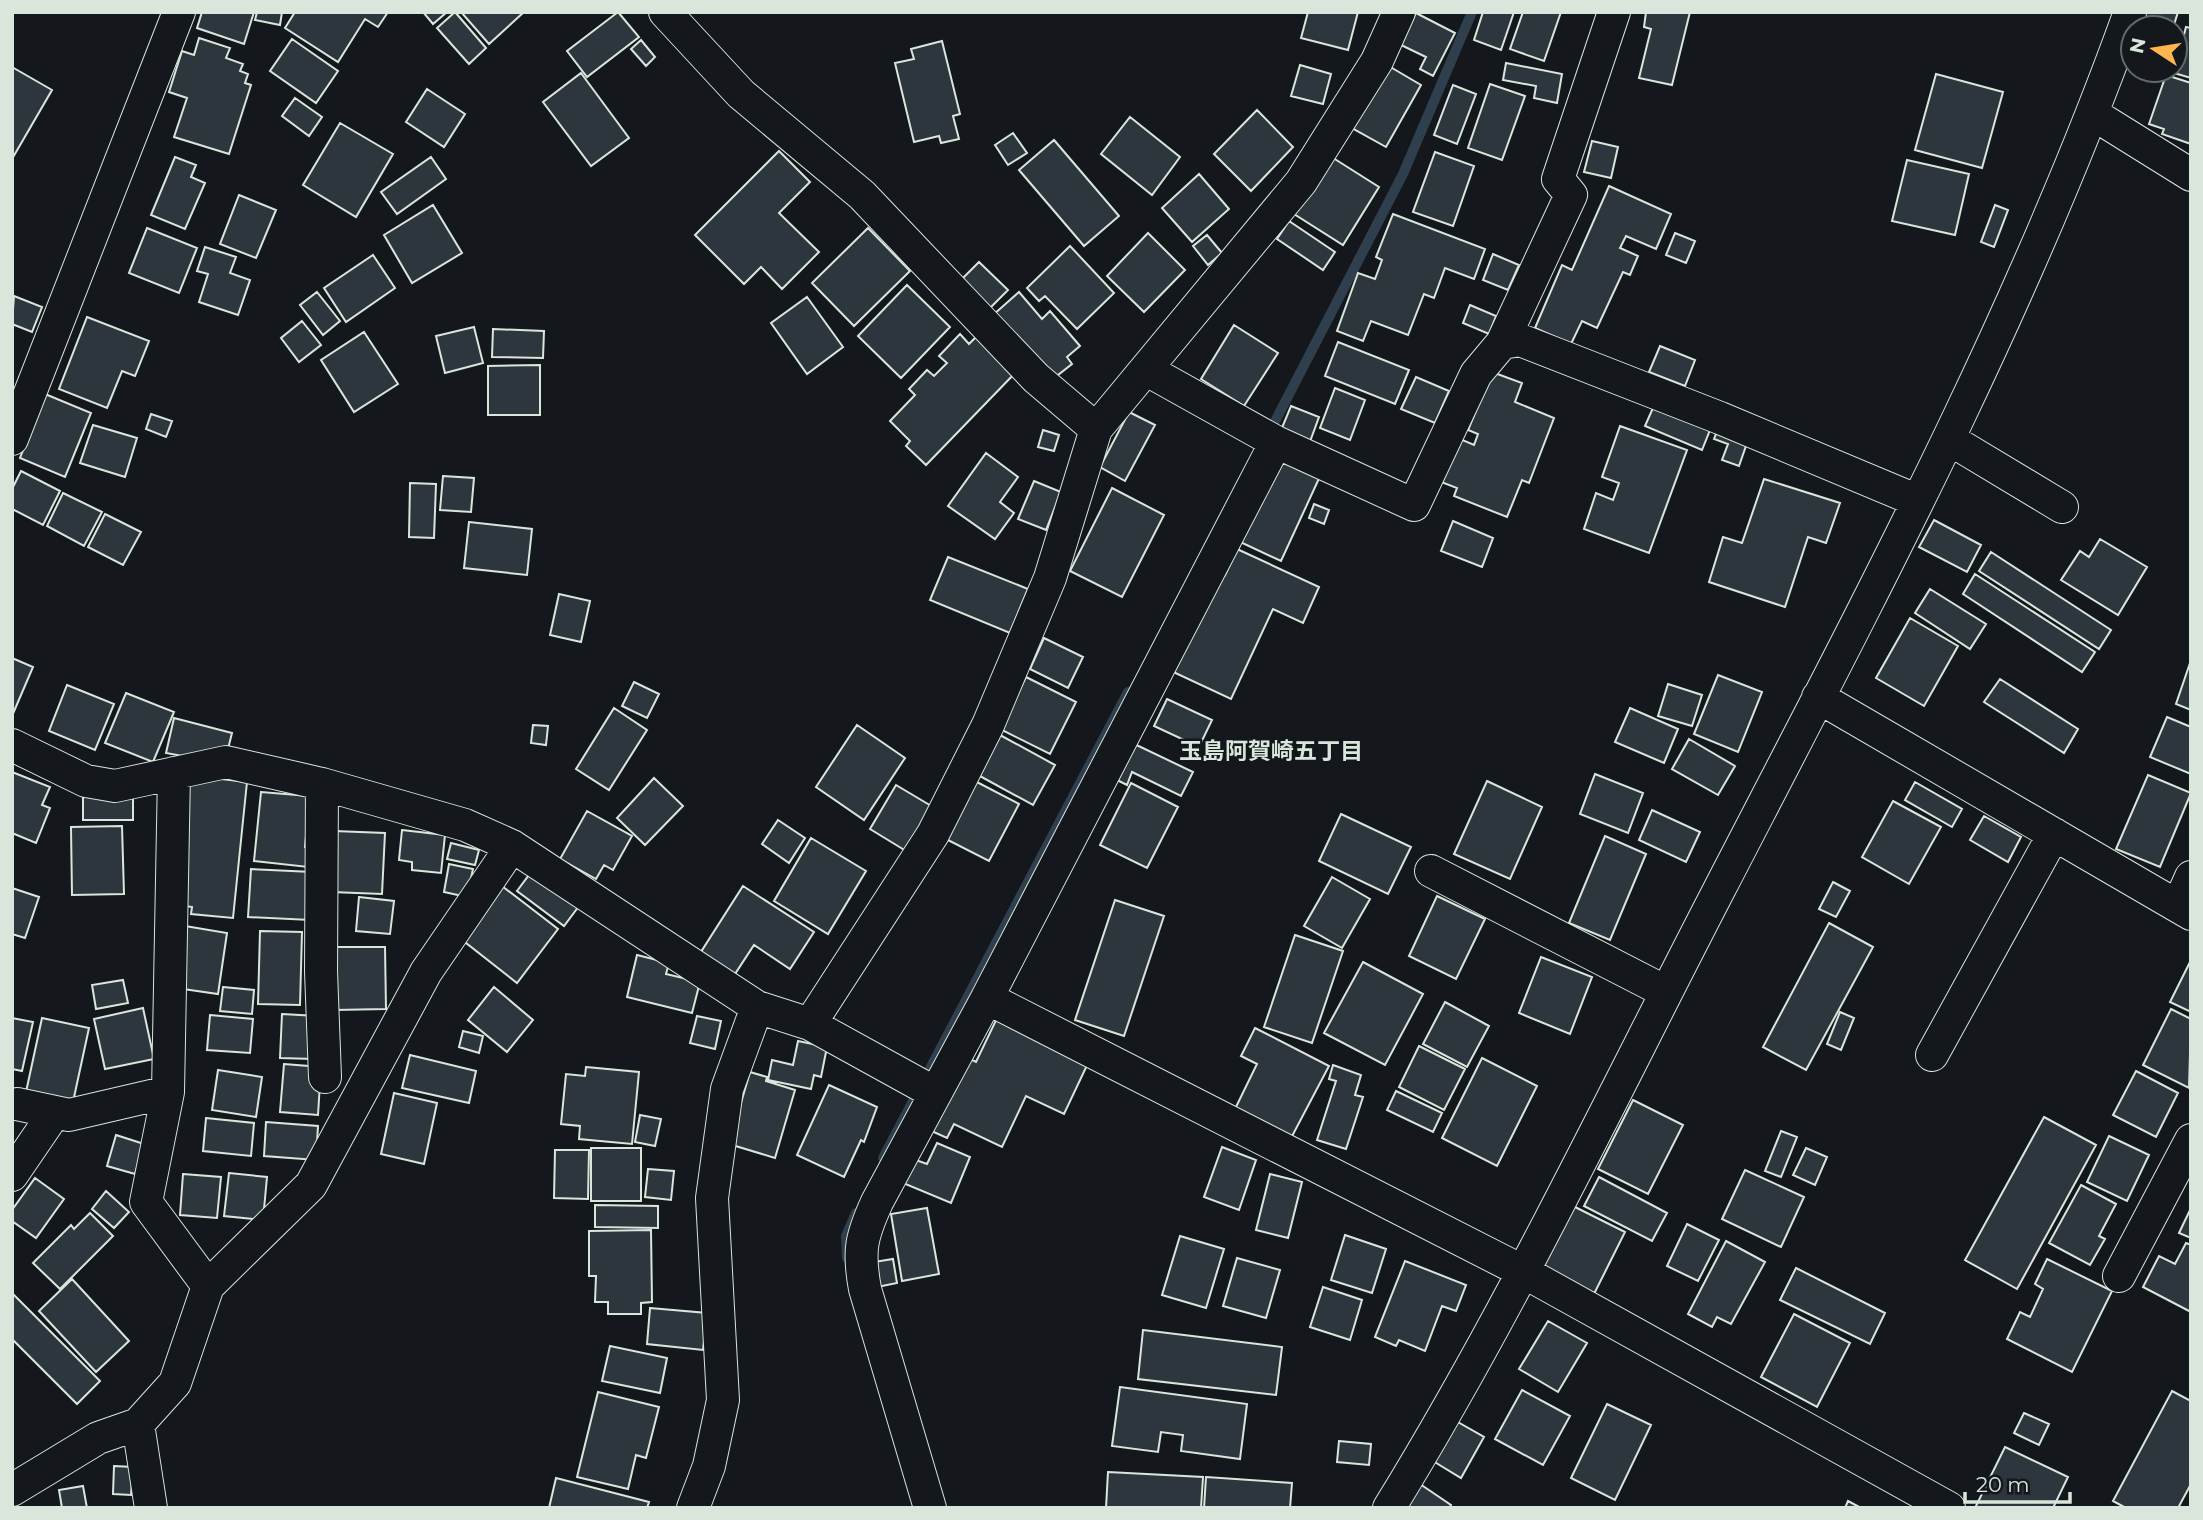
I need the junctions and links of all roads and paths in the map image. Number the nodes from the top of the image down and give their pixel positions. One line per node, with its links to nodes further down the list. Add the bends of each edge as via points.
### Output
1 (179, 12): 11 (street)
2 (665, 12): 10 (street, via 741,94 862,195 1036,378)
3 (1399, 12): 9 (street, via 1377,61 1301,182)
4 (1614, 12): 8 (street, via 1558,179 1571,195)
5 (2130, 12): 6 (street)
6 (2093, 114): 7 (street); 12 (street, via 2011,311)
7 (2191, 174)
8 (1502, 343): 13 (street, via 1476,374 1414,505); 14 (street, via 1521,340)
9 (1147, 370): 10 (street); 13 (street)
10 (1096, 429): 28 (street, via 1050,578 988,725 933,834)
11 (12, 439)
12 (1949, 439): 14 (street); 15 (street)
13 (1276, 442): 26 (street)
14 (1918, 501): 16 (street)
15 (2062, 507)
16 (1818, 697): 20 (street); 25 (street)
17 (12, 745): 18 (street, via 86,781 115,786)
18 (174, 773): 19 (street, via 226,762); 32 (street)
19 (321, 784): 21 (street, via 465,825); 30 (street)
20 (2054, 834): 24 (street); 29 (street)
21 (512, 846): 27 (street); 39 (street, via 426,971 311,1185)
22 (1431, 871): 25 (street)
23 (2191, 877): 24 (street)
24 (2184, 910)
25 (1665, 992): 37 (street)
26 (987, 999): 31 (street); 37 (street)
27 (757, 1007): 28 (street); 43 (street, via 727,1089 712,1198 723,1400 709,1466)
28 (810, 1024): 31 (street)
29 (1932, 1055)
30 (325, 1077)
31 (926, 1088): 44 (street, via 862,1234 860,1258 865,1289)
32 (169, 1093): 34 (street, via 69,1115); 39 (street, via 146,1202)
33 (17, 1104): 34 (street)
34 (55, 1112): 36 (street)
35 (2191, 1140): 38 (street)
36 (12, 1175)
37 (1522, 1270): 45 (street); 46 (street)
38 (2119, 1276)
39 (208, 1286): 40 (street, via 175,1383)
40 (138, 1424): 41 (street, via 98,1438); 42 (street)
41 (12, 1490)
42 (151, 1508)
43 (693, 1508)
44 (930, 1508)
45 (1389, 1508)
46 (1949, 1508)

